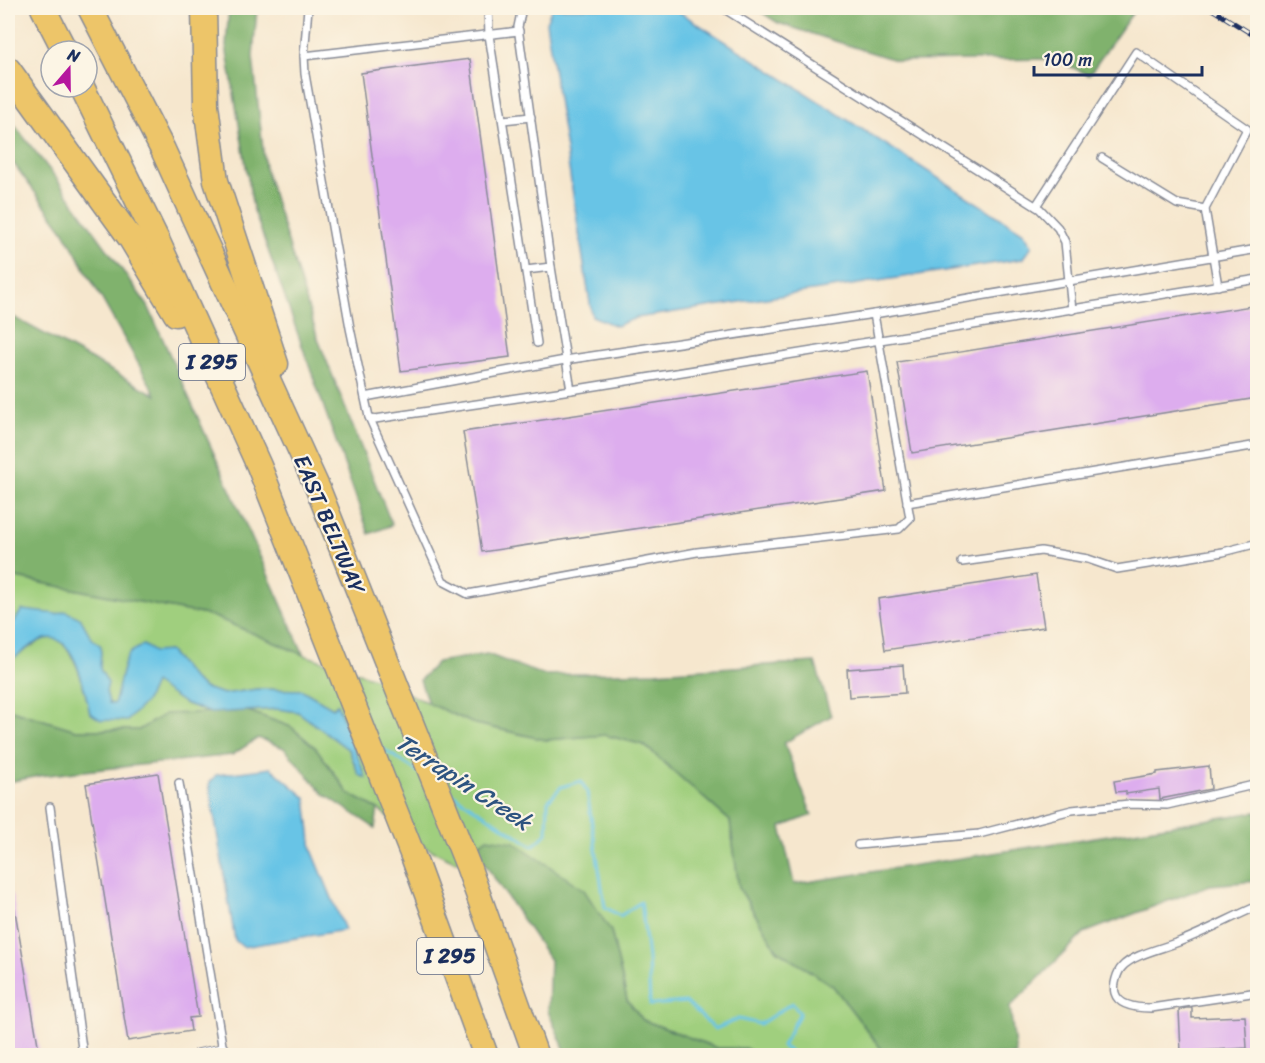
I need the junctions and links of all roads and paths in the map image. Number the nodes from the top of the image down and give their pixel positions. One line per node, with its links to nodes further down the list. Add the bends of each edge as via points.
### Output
1 (43, 8): 10 (highway)
2 (90, 8): 36 (highway, EAST BELTWAY / I 295, via 163,150)
3 (204, 8): 36 (highway, via 206,105 216,181)
4 (308, 8): 11 (lane)
5 (488, 8): 9 (lane)
6 (522, 8): 8 (lane)
7 (723, 8): 17 (lane)
8 (519, 31): 9 (lane); 14 (lane)
9 (489, 35): 11 (lane); 15 (lane)
10 (59, 39)
11 (304, 56): 32 (lane)
12 (8, 69): 33 (highway, via 131,239)
13 (88, 99): 33 (highway, EAST BELTWAY / I 295)
14 (531, 117): 15 (lane); 21 (lane)
15 (503, 120): 22 (lane)
16 (1102, 158): 18 (lane, via 1177,204)
17 (1036, 206): 18 (lane, via 1136,52 1247,129); 24 (lane, via 1058,228 1065,242)
18 (1205, 209): 20 (lane)
19 (1257, 249): 20 (lane)
20 (1213, 257): 24 (lane); 25 (lane)
21 (551, 267): 22 (lane); 30 (lane)
22 (526, 270): 29 (lane)
23 (1257, 279): 25 (lane)
24 (1069, 281): 26 (lane); 27 (lane)
25 (1218, 286): 26 (lane)
26 (1072, 310): 28 (lane)
27 (874, 314): 28 (lane); 30 (lane)
28 (880, 341): 31 (lane); 37 (lane)
29 (537, 343)
30 (565, 360): 31 (lane); 32 (lane)
31 (571, 390): 34 (lane)
32 (365, 397): 34 (lane)
33 (229, 400): 49 (highway, EAST BELTWAY / I 295, via 259,466 413,856)
34 (369, 417): 37 (lane, via 443,580 468,594 697,552 899,529 910,518)
35 (1257, 446): 37 (lane)
36 (318, 489): 50 (highway, EAST BELTWAY / I 295, via 468,866)
37 (907, 502)
38 (1257, 543): 39 (lane, via 1117,569 1088,559 1041,551)
39 (963, 561)
40 (179, 783): 46 (lane)
41 (1257, 784): 43 (lane, via 1167,805 1072,810 979,834)
42 (50, 807): 47 (lane)
43 (858, 845)
44 (1257, 906): 45 (lane, via 1183,941 1131,960 1122,966 1114,991 1116,997 1136,1008)
45 (1257, 993)
46 (223, 1051): 48 (street)
47 (83, 1056)
48 (199, 1056)
49 (486, 1056)
50 (536, 1056)

